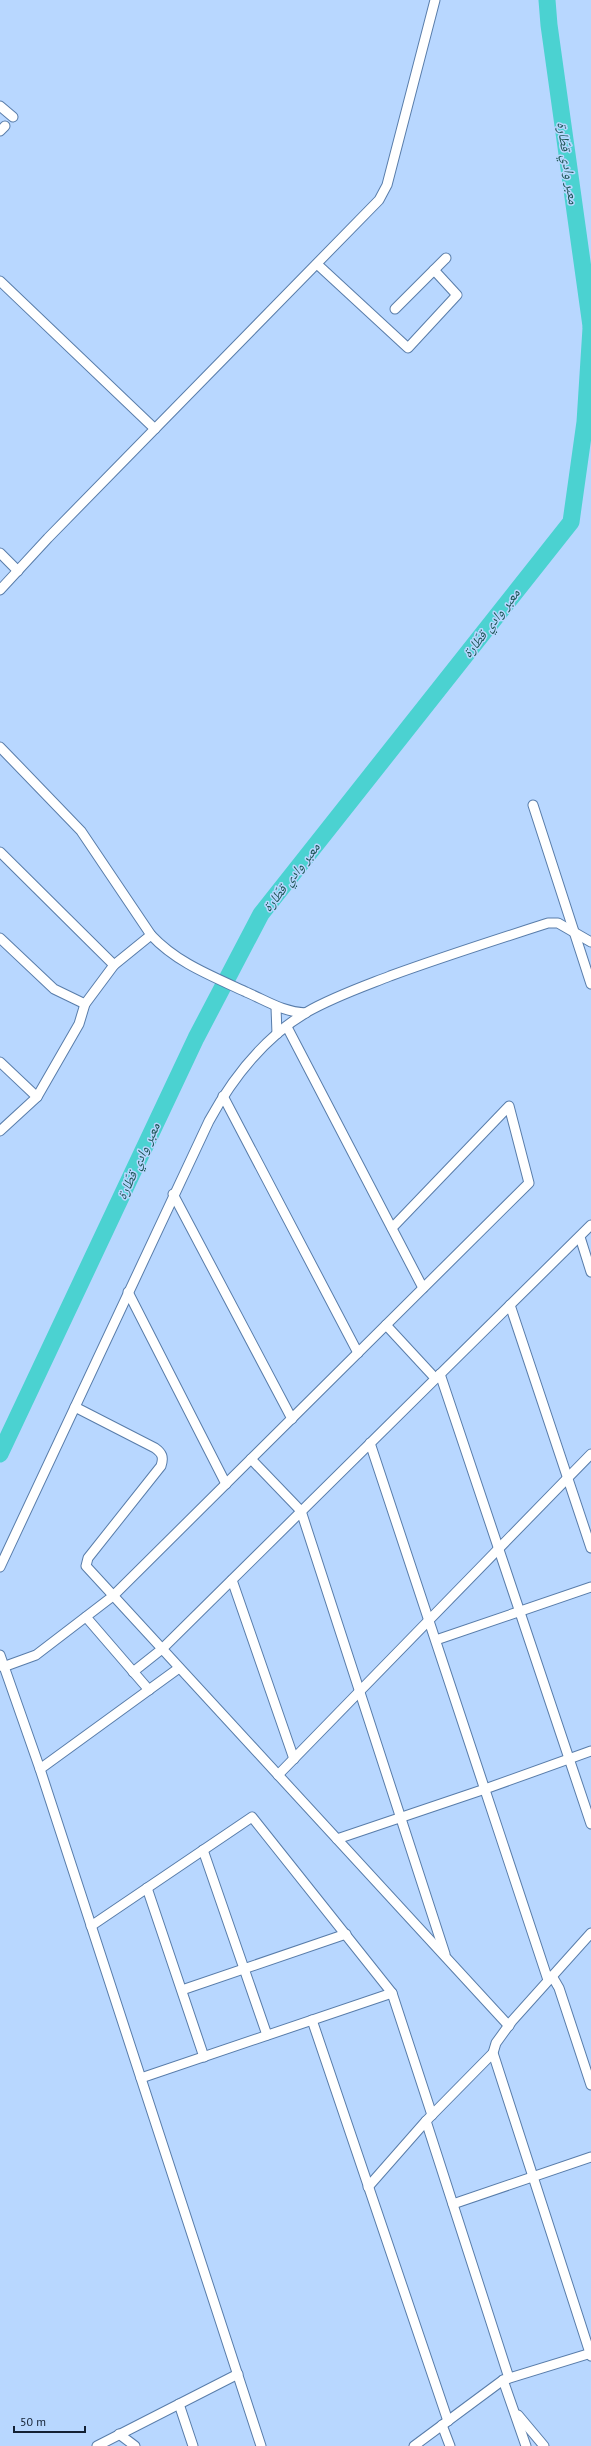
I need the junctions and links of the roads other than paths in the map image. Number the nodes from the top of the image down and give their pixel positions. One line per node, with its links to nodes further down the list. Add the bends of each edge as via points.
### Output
1 (435, 0): 5 (street, via 385,191)
2 (0, 106): 3 (street)
3 (13, 117)
4 (446, 258): 6 (street)
5 (318, 264): 6 (street, via 408,348 457,296); 9 (street)
6 (434, 270): 8 (street)
7 (0, 282): 9 (street)
8 (395, 309)
9 (155, 429): 11 (street)
10 (0, 553): 11 (street)
11 (18, 571): 12 (street)
12 (0, 590)
13 (0, 747): 17 (street, via 80,831)
14 (532, 805): 16 (street)
15 (0, 852): 20 (street)
16 (574, 931): 19 (street); 21 (street); 24 (street, via 558,923 548,923 424,964 350,992)
17 (151, 935): 20 (street); 23 (street, via 183,962)
18 (0, 938): 22 (street, via 54,989)
19 (591, 942)
20 (114, 965): 22 (street)
21 (591, 984)
22 (85, 1004): 29 (street, via 79,1024)
23 (276, 1007): 24 (street); 26 (street)
24 (306, 1013): 25 (street)
25 (287, 1027): 26 (street); 33 (street)
26 (277, 1034): 28 (street, via 241,1072)
27 (0, 1062): 29 (street)
28 (223, 1096): 31 (street); 40 (street)
29 (37, 1097): 30 (street)
30 (0, 1132)
31 (173, 1194): 37 (street); 43 (street)
32 (591, 1225): 34 (street)
33 (392, 1228): 36 (street); 36 (street, via 509,1106 529,1183)
34 (580, 1237): 35 (street); 38 (street)
35 (591, 1272)
36 (423, 1288): 39 (street)
37 (128, 1292): 42 (street); 48 (street)
38 (510, 1304): 41 (street); 47 (street)
39 (386, 1325): 40 (street); 41 (street)
40 (358, 1353): 43 (street)
41 (438, 1376): 44 (street); 51 (street)
42 (74, 1406): 52 (street); 55 (street, via 162,1453 162,1466 88,1558 86,1566)
43 (292, 1418): 46 (street)
44 (370, 1443): 49 (street); 58 (street)
45 (591, 1454): 47 (street)
46 (251, 1459): 48 (street); 49 (street)
47 (568, 1478): 50 (street); 51 (street)
48 (226, 1484): 55 (street)
49 (302, 1511): 53 (street); 66 (street)
50 (591, 1548)
51 (499, 1549): 56 (street); 58 (street)
52 (0, 1567)
53 (232, 1580): 60 (street); 69 (street)
54 (591, 1587): 56 (street)
55 (113, 1596): 57 (street); 60 (street)
56 (520, 1611): 59 (street); 68 (street)
57 (86, 1617): 62 (street, via 36,1655); 64 (street)
58 (429, 1620): 59 (street); 66 (street)
59 (436, 1640): 72 (street)
60 (162, 1649): 63 (street); 64 (street)
61 (0, 1655): 62 (street)
62 (3, 1667): 70 (street)
63 (180, 1668): 65 (street); 71 (street)
64 (133, 1672): 65 (street)
65 (149, 1690): 70 (street)
66 (360, 1691): 69 (street); 73 (street)
67 (591, 1751): 68 (street)
68 (569, 1758): 72 (street); 74 (street)
69 (294, 1759): 71 (street)
70 (40, 1769): 78 (street)
71 (278, 1775): 75 (street)
72 (485, 1789): 73 (street); 83 (street)
73 (400, 1817): 75 (street); 81 (street)
74 (591, 1824)
75 (337, 1839): 81 (street)
76 (203, 1850): 77 (street); 80 (street, via 252,1817); 82 (street)
77 (147, 1888): 78 (street); 84 (street)
78 (91, 1926): 91 (street)
79 (591, 1933): 83 (street)
80 (346, 1934): 82 (street); 85 (street)
81 (446, 1958): 87 (street)
82 (244, 1968): 84 (street); 88 (street)
83 (550, 1978): 87 (street); 92 (street, via 559,1988)
84 (182, 1990): 90 (street)
85 (392, 1993): 86 (street); 93 (street)
86 (312, 2020): 88 (street); 96 (street)
87 (509, 2026): 89 (street, via 496,2042)
88 (267, 2035): 90 (street)
89 (493, 2053): 93 (street); 95 (street)
90 (204, 2057): 91 (street)
91 (141, 2078): 99 (street)
92 (591, 2085)
93 (429, 2118): 96 (street); 97 (street)
94 (591, 2158): 95 (street)
95 (532, 2177): 97 (street); 98 (street)
96 (368, 2187): 103 (street)
97 (453, 2204): 100 (street)
98 (591, 2354): 100 (street)
99 (238, 2374): 101 (street); 108 (street)
100 (506, 2379): 102 (street); 103 (street)
101 (179, 2404): 104 (street); 107 (street)
102 (513, 2410): 111 (street); 112 (street)
103 (445, 2423): 109 (street); 110 (street)
104 (119, 2434): 105 (street); 106 (street)
105 (97, 2446)
106 (135, 2446)
107 (193, 2446)
108 (261, 2446)
109 (414, 2446)
110 (450, 2446)
111 (526, 2446)
112 (544, 2446)

